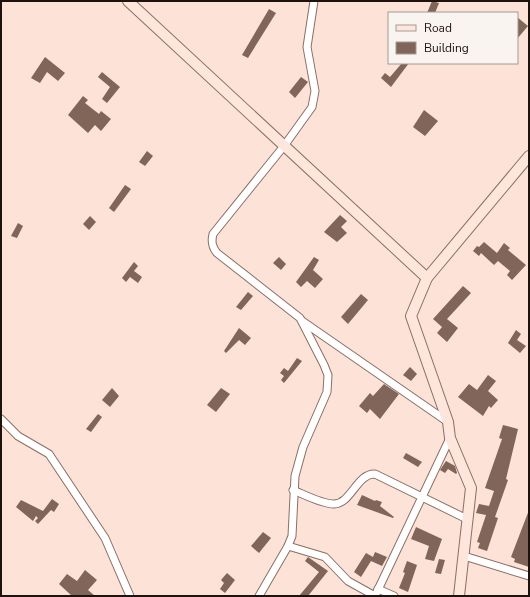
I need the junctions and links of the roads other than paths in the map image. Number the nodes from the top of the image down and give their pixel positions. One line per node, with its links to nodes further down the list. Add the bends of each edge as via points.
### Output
1 (128, 1): 3 (street)
2 (314, 1): 3 (street, via 308,47 316,91 315,99 308,114)
3 (284, 146): 5 (street); 6 (street, via 213,234 212,244 217,253)
4 (529, 156): 5 (street)
5 (427, 278): 8 (street, via 411,316)
6 (302, 321): 8 (street); 10 (street, via 326,370 328,387 303,447)
7 (1, 419): 17 (street, via 18,436 49,454 105,538)
8 (448, 422): 9 (street)
9 (450, 438): 11 (street); 12 (street, via 471,488)
10 (293, 490): 11 (street, via 337,504 371,473); 13 (street, via 292,536)
11 (422, 497): 12 (street); 16 (street)
12 (466, 519): 14 (street)
13 (288, 546): 16 (street, via 325,557 348,581); 18 (street)
14 (464, 556): 15 (street); 20 (street)
15 (529, 576)
16 (376, 594): 19 (street)
17 (130, 596)
18 (259, 596)
19 (394, 596)
20 (459, 596)

